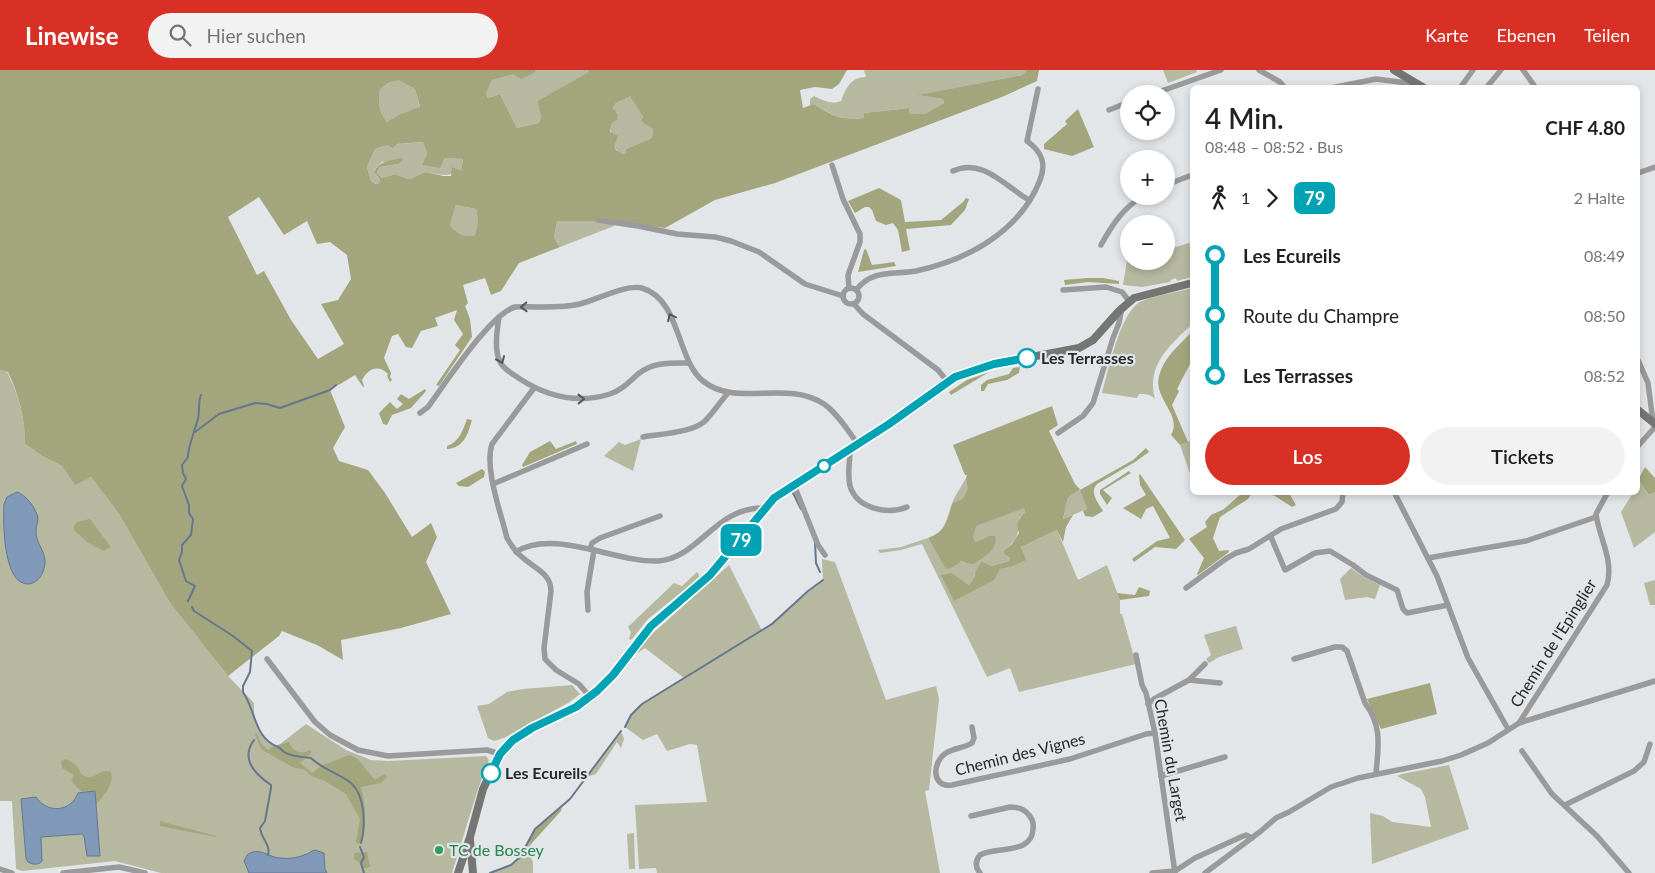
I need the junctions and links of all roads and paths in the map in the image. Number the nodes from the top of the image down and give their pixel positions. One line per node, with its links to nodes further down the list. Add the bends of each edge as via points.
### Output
1 (1221, 70): 14 (street)
2 (1259, 70): 7 (street)
3 (1394, 70): 10 (street)
4 (1473, 70): 11 (street)
5 (1501, 70): 12 (street)
6 (1523, 70): 13 (street)
7 (1282, 85)
8 (1346, 85): 9 (street, via 1376,79)
9 (1415, 85)
10 (1420, 85)
11 (1462, 85)
12 (1488, 85)
13 (1534, 85)
14 (1175, 86)
15 (1038, 89): 24 (street, via 1026,141 1039,152 1043,167)
16 (1120, 106): 17 (street)
17 (1109, 110)
18 (832, 165): 29 (street, via 842,199 860,234 848,275)
19 (1655, 167): 21 (street)
20 (953, 171): 24 (street, via 980,168)
21 (1640, 171)
22 (1190, 176): 23 (street)
23 (1175, 182)
24 (1029, 200): 30 (street, via 1017,218 971,253 927,268 874,276)
25 (1130, 205): 27 (street)
26 (598, 220): 32 (street, via 731,240 760,252 805,284)
27 (1101, 245)
28 (1190, 283): 34 (street, via 1145,294)
29 (848, 288): 30 (street); 32 (street)
30 (856, 290): 33 (street, via 859,298)
31 (1063, 290): 34 (street, via 1106,287 1122,292)
32 (843, 296): 33 (street, via 846,303)
33 (854, 304): 38 (street, via 938,370)
34 (1125, 305): 38 (street, via 1097,337 1079,348 1003,362); 45 (street, via 1093,403 1083,416)
35 (498, 317): 36 (street, one-way to 35, via 665,307 642,288 574,305 512,308); 39 (street, one-way to 39, via 500,362); 42 (street)
36 (688, 363): 39 (street, one-way to 36, via 571,399 590,399 619,390 652,366); 40 (street, via 702,380)
37 (1640, 365): 44 (street, via 1648,383)
38 (947, 381): 49 (street)
39 (534, 388): 51 (street, via 492,444)
40 (728, 393): 46 (street, via 697,426); 49 (street, via 788,393 814,399 834,413)
41 (1640, 412): 44 (street)
42 (420, 413)
43 (1640, 419): 44 (street)
44 (1654, 425): 47 (street)
45 (1058, 433)
46 (642, 436)
47 (1640, 443)
48 (587, 444): 51 (street)
49 (858, 444): 50 (street)
50 (850, 450): 52 (street); 56 (street, via 850,483 857,497 869,506 886,510 898,511)
51 (493, 484): 62 (street, via 507,538)
52 (794, 485): 57 (street); 63 (street, via 818,546)
53 (1343, 495): 60 (street, via 1336,509 1281,529)
54 (1396, 495): 64 (street)
55 (1606, 495): 59 (street)
56 (907, 507)
57 (765, 508): 61 (street, via 751,508 732,514 684,552 665,560 640,559); 75 (street, via 710,575 651,626 613,675)
58 (660, 516): 61 (street, via 600,538 593,542)
59 (1596, 517): 64 (street, via 1522,542); 77 (street, Chemin de l'Epinglier, via 1608,555 1607,585)
60 (1271, 536): 65 (street, via 1249,550 1227,558); 66 (street, via 1284,570 1315,553 1330,551 1366,575 1397,590 1406,612)
61 (592, 549): 62 (street, via 536,544); 67 (street)
62 (516, 552): 75 (street, via 546,576 551,586 545,659 550,666 579,684)
63 (825, 555)
64 (1428, 558): 66 (street)
65 (1186, 588)
66 (1448, 606): 79 (street, via 1468,658)
67 (588, 610)
68 (1136, 655): 76 (street, Chemin du Larget)
69 (267, 660): 83 (street, via 315,722 330,735 358,750 388,756 487,750)
70 (1294, 660): 85 (street, via 1335,647 1347,650 1365,703 1378,728)
71 (1205, 664): 72 (street)
72 (1189, 680): 74 (street); 76 (street)
73 (1655, 681): 77 (street)
74 (1220, 683)
75 (590, 697): 83 (street, via 513,740)
76 (1148, 704): 80 (street, Chemin du Larget)
77 (1519, 723): 79 (street)
78 (972, 727): 80 (street, Chemin des Vignes, via 972,743 948,752 937,762 936,775 943,785 1070,759)
79 (1508, 729): 85 (street, via 1499,737 1461,755)
80 (1156, 733): 86 (street, Chemin du Larget)
81 (1650, 744): 87 (street, via 1644,762 1634,771)
82 (1522, 751): 87 (street, via 1552,794)
83 (500, 754): 89 (street, via 483,789)
84 (1226, 757): 86 (street)
85 (1376, 774): 90 (street, via 1350,780 1323,792 1276,818)
86 (1161, 776): 92 (street, Chemin du Larget)
87 (1565, 805): 101 (street)
88 (971, 816): 98 (street, via 1017,807 1028,814 1033,824 1032,836 1024,845 980,855 976,863)
89 (470, 837): 96 (street); 97 (street)
90 (1252, 838): 92 (street, via 1241,837 1195,858); 100 (street)
91 (0, 870): 93 (street)
92 (1175, 872): 99 (street)
93 (12, 873)
94 (63, 873): 95 (street, via 119,867)
95 (145, 873)
96 (458, 873)
97 (473, 873)
98 (980, 873)
99 (1152, 873)
100 (1205, 873)
101 (1630, 873)

